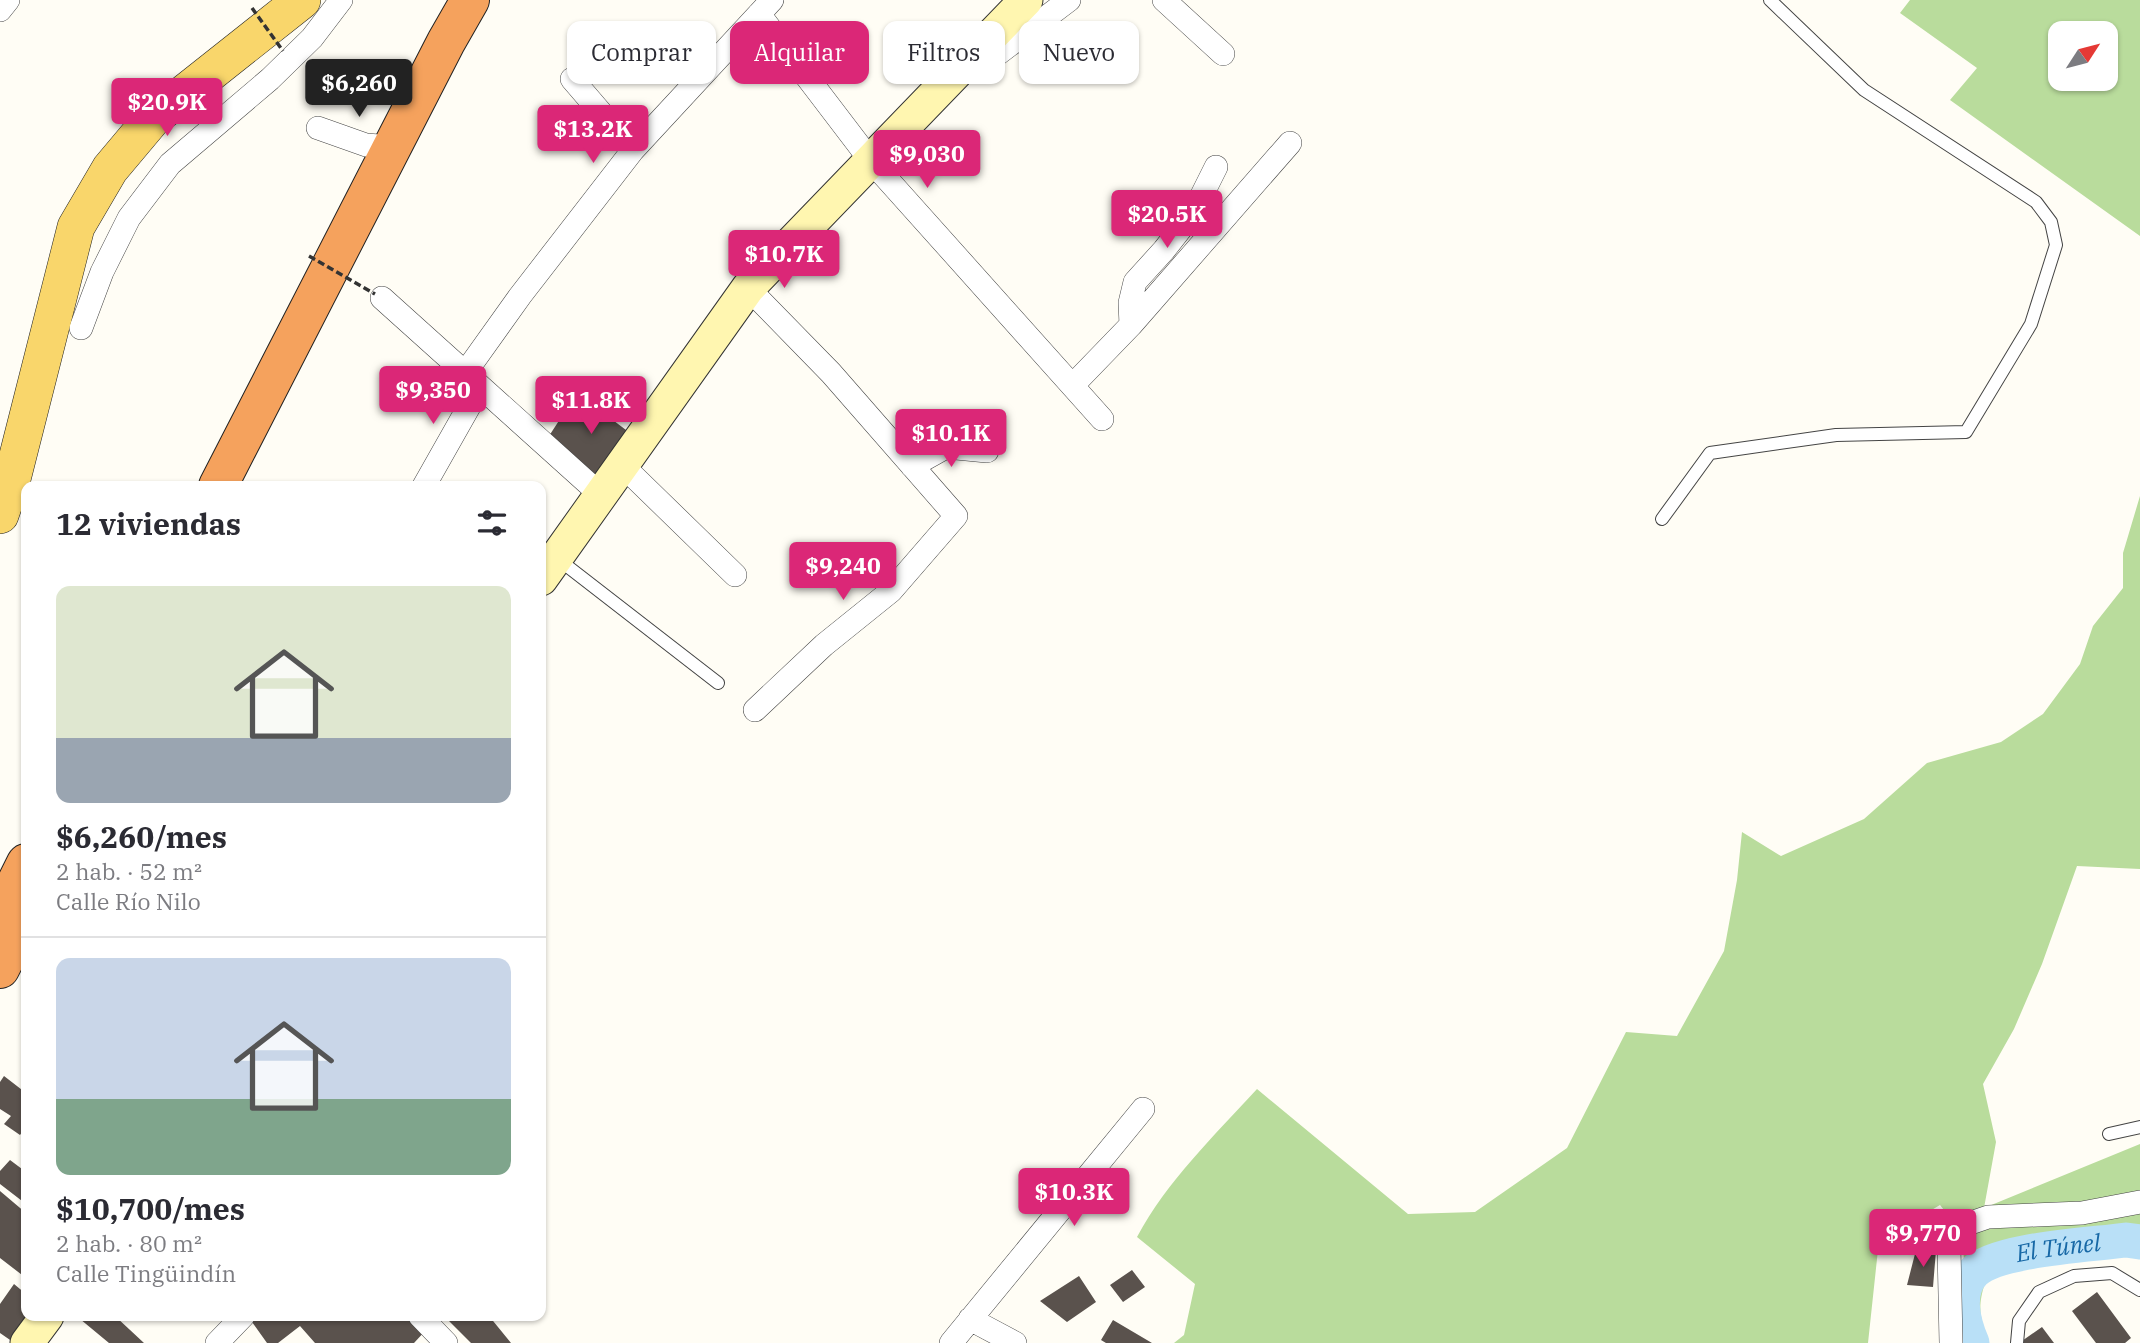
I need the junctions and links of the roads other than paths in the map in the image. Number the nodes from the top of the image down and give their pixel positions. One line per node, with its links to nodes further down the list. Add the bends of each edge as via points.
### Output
1 (8, 0): 11 (street)
2 (302, 0): 37 (main road, via 152,118 110,169 82,215)
3 (341, 0): 26 (street, via 312,38 270,79 170,164 129,218)
4 (470, 0): 19 (highway)
5 (498, 0): 34 (highway)
6 (1026, 0): 12 (street)
7 (1069, 0): 13 (street)
8 (1164, 0): 14 (street)
9 (1770, 0): 38 (lane, via 1864,90 2036,202 2051,222 2056,245 2031,324 1966,432 1836,435 1710,453)
10 (766, 7): 20 (street); 21 (street)
11 (0, 10)
12 (1005, 22)
13 (1005, 49)
14 (1223, 54)
15 (576, 84): 20 (street)
16 (944, 84): 21 (street)
17 (317, 128): 19 (street, via 366,145)
18 (1290, 143): 25 (street)
19 (391, 147): 33 (highway)
20 (633, 150): 27 (street, via 520,296)
21 (871, 161): 23 (street); 28 (street)
22 (1216, 167): 25 (street, via 1193,213 1135,282)
23 (748, 288): 31 (street); 32 (street)
24 (379, 296): 27 (street)
25 (1131, 325): 28 (street)
26 (81, 328)
27 (473, 380): 35 (street); 36 (street)
28 (1073, 384): 29 (street)
29 (1102, 419)
30 (987, 451): 32 (street, via 946,447)
31 (622, 465): 36 (street); 40 (street)
32 (912, 466): 42 (street, via 956,516 891,591)
33 (221, 481)
34 (250, 481)
35 (426, 481)
36 (601, 495): 39 (street)
37 (0, 515)
38 (1662, 519)
39 (548, 569): 41 (lane)
40 (735, 575)
41 (718, 683)
42 (755, 710)
43 (21, 873): 44 (highway)
44 (0, 915)
45 (21, 928): 46 (highway)
46 (0, 969)
47 (1143, 1109): 52 (street)
48 (2140, 1127): 49 (lane)
49 (2109, 1134)
50 (2140, 1202): 61 (street, via 2082,1213 1988,1217 1959,1227 1949,1247)
51 (2140, 1290): 62 (lane, via 2112,1273 2074,1276 2039,1292 2019,1321)
52 (970, 1319): 59 (street); 60 (street)
53 (43, 1321): 56 (street)
54 (238, 1321): 57 (street)
55 (425, 1321): 58 (street)
56 (27, 1343)
57 (217, 1343)
58 (446, 1343)
59 (951, 1343)
60 (1015, 1343)
61 (1951, 1343)
62 (2017, 1343)

